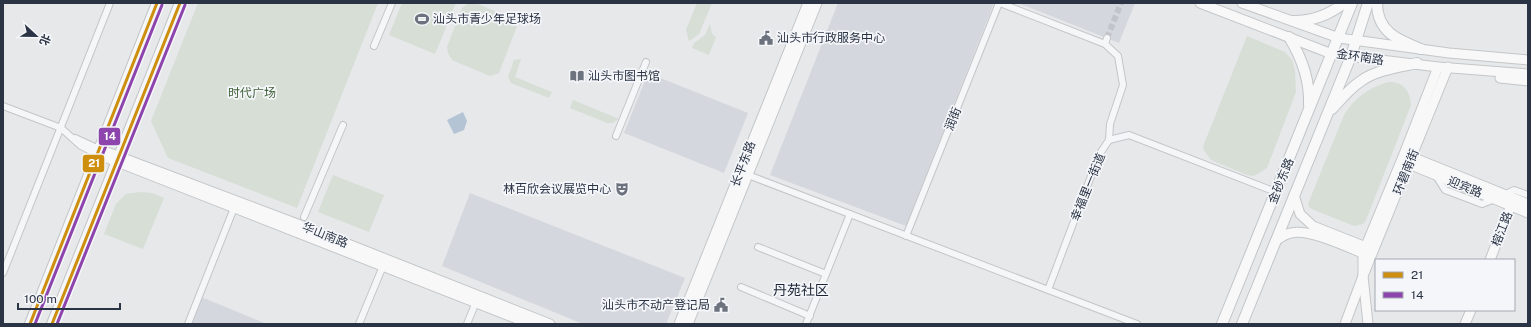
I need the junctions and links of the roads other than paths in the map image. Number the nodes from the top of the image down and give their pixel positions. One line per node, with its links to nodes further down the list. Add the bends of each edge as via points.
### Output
1 (110, 3): 32 (street)
2 (157, 3): 35 (main road)
3 (180, 3): 36 (main road)
4 (392, 3): 18 (street)
5 (808, 3): 70 (street, 长平东路)
6 (817, 3): 38 (street, 长平东路)
7 (999, 3): 34 (street, 润街, via 1106,41 1118,56 1123,85 1110,124); 48 (street, 润街)
8 (1200, 3): 15 (street, 金环南路)
9 (1242, 3): 14 (street, 金环南路)
10 (1344, 3): 14 (main road, via 1325,15)
11 (1352, 3): 16 (main road, 金砂东路)
12 (1368, 3): 17 (main road, 金砂东路)
13 (1376, 3): 19 (main road, via 1383,26 1389,34)
14 (1294, 22): 16 (street, 金环南路)
15 (1289, 37): 20 (street, 金环南路); 29 (main road, via 1304,67)
16 (1339, 38): 17 (street, 金环南路); 20 (main road, 金砂东路)
17 (1356, 41): 19 (street, 金环南路); 21 (main road, 金砂东路)
18 (374, 46)
19 (1421, 49): 22 (street, 金环南路)
20 (1332, 54): 21 (street, 金环南路); 29 (main road, 金砂东路)
21 (1351, 56): 24 (street, 金环南路); 30 (main road, 金砂东路)
22 (1528, 60)
23 (646, 62): 33 (street)
24 (1417, 63): 25 (street, 金环南路); 30 (main road, via 1361,80)
25 (1446, 67): 26 (street, 金环南路); 27 (street, via 1461,74); 37 (street, 环碧南街)
26 (1528, 74)
27 (1528, 81)
28 (3, 106): 32 (street)
29 (1309, 111): 39 (main road, 金砂东路)
30 (1328, 113): 40 (main road, 金砂东路)
31 (343, 125): 47 (street)
32 (60, 128): 35 (street, via 81,146); 54 (street)
33 (616, 136)
34 (1109, 140): 39 (street, 幸福里一街道, via 1129,135); 58 (street, 幸福里一街道, via 1099,155)
35 (98, 152): 36 (street, 华山南路); 63 (main road)
36 (118, 159): 44 (street, 华山南路); 64 (main road); 69 (street, 华山南路, via 308,228)
37 (1407, 159): 41 (street, 迎宾路); 43 (street, 迎宾路, via 1435,175 1495,199); 51 (street, 环碧南街)
38 (748, 175): 46 (street); 71 (street, 长平东路)
39 (1276, 192): 74 (main road, 金砂东路)
40 (1294, 195): 49 (main road, 金砂东路); 51 (street, via 1300,214 1313,226)
41 (1504, 195): 42 (street, via 1514,190); 43 (street, 迎宾路)
42 (1528, 195)
43 (1513, 202): 45 (street, 迎宾路); 52 (street, 榕江路)
44 (234, 208): 53 (street, 华山南路); 65 (street)
45 (1527, 212)
46 (850, 214): 48 (street); 55 (street)
47 (304, 216)
48 (906, 236): 58 (street)
49 (1277, 240): 51 (street, via 1291,233 1311,233); 62 (main road, 金砂东路)
50 (758, 247): 55 (street)
51 (1368, 251): 56 (street, 环碧南街)
52 (1490, 259)
53 (383, 266): 59 (street, 华山南路); 66 (street)
54 (3, 273)
55 (826, 274): 61 (street)
56 (1363, 276): 75 (street, 环碧南街); 76 (street)
57 (741, 287): 61 (street)
58 (1048, 290): 73 (street)
59 (476, 302): 67 (street); 68 (street, 华山南路)
60 (1471, 311): 77 (street)
61 (810, 316): 72 (street)
62 (1244, 323)
63 (30, 324)
64 (52, 324)
65 (188, 324)
66 (359, 324)
67 (467, 324)
68 (530, 324)
69 (550, 324)
70 (679, 324)
71 (688, 324)
72 (806, 324)
73 (1137, 324)
74 (1222, 324)
75 (1345, 324)
76 (1368, 324)
77 (1465, 324)

